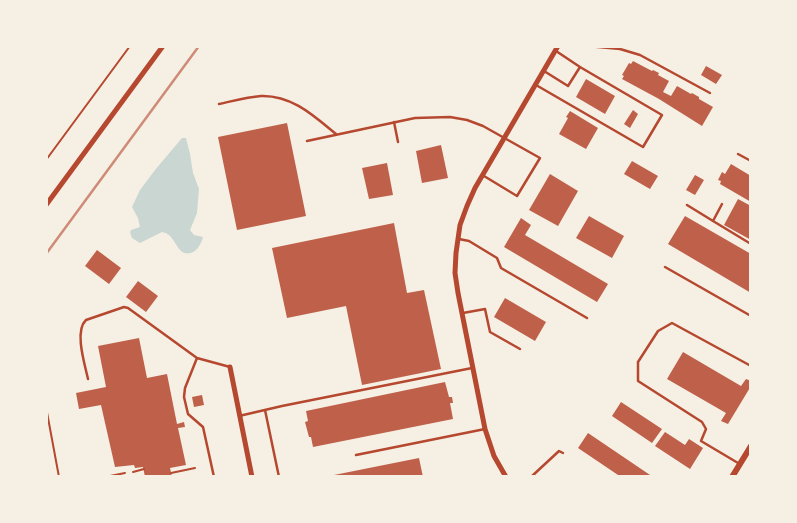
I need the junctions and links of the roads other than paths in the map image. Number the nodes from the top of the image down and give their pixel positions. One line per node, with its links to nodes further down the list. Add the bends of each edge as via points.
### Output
1 (163, 46): 18 (street)
2 (587, 46): 7 (lane, via 640,55)
3 (557, 49): 4 (lane); 5 (street)
4 (580, 66): 5 (lane, via 568,86); 6 (lane, via 662,115 643,147)
5 (544, 70): 6 (street)
6 (536, 85): 11 (street)
7 (710, 93)
8 (219, 104): 10 (lane, via 261,96 289,100)
9 (394, 122): 10 (lane); 11 (lane, via 433,116 450,117 483,126); 13 (lane)
10 (336, 134): 12 (lane)
11 (505, 138): 16 (street); 16 (lane, via 540,158 517,196)
12 (307, 140)
13 (398, 142)
14 (738, 154): 15 (lane)
15 (751, 161)
16 (482, 175): 21 (street, via 467,206)
17 (722, 204): 20 (lane)
18 (46, 205)
19 (687, 205): 20 (lane)
20 (713, 221): 22 (lane)
21 (458, 238): 24 (street, via 455,273); 26 (lane, via 497,258 501,268)
22 (751, 244)
23 (665, 267): 25 (lane)
24 (461, 313): 27 (lane, via 485,309 490,332); 31 (street)
25 (751, 316)
26 (587, 318)
27 (520, 349)
28 (197, 358): 30 (lane); 32 (lane, via 124,306 83,323 80,344); 40 (lane, via 184,397 188,414 204,427)
29 (751, 366): 39 (lane, via 672,323 658,330 638,362 638,381 702,422 706,429 701,440)
30 (230, 367): 34 (street)
31 (472, 368): 33 (lane); 35 (street)
32 (88, 379)
33 (265, 410): 34 (lane); 42 (lane)
34 (240, 416): 41 (street)
35 (485, 429): 38 (lane); 43 (street, via 494,456)
36 (751, 446): 39 (street)
37 (563, 453): 44 (lane, via 559,450)
38 (356, 455)
39 (740, 464): 45 (street)
40 (214, 477)
41 (252, 477)
42 (279, 477)
43 (506, 477)
44 (531, 477)
45 (732, 477)

